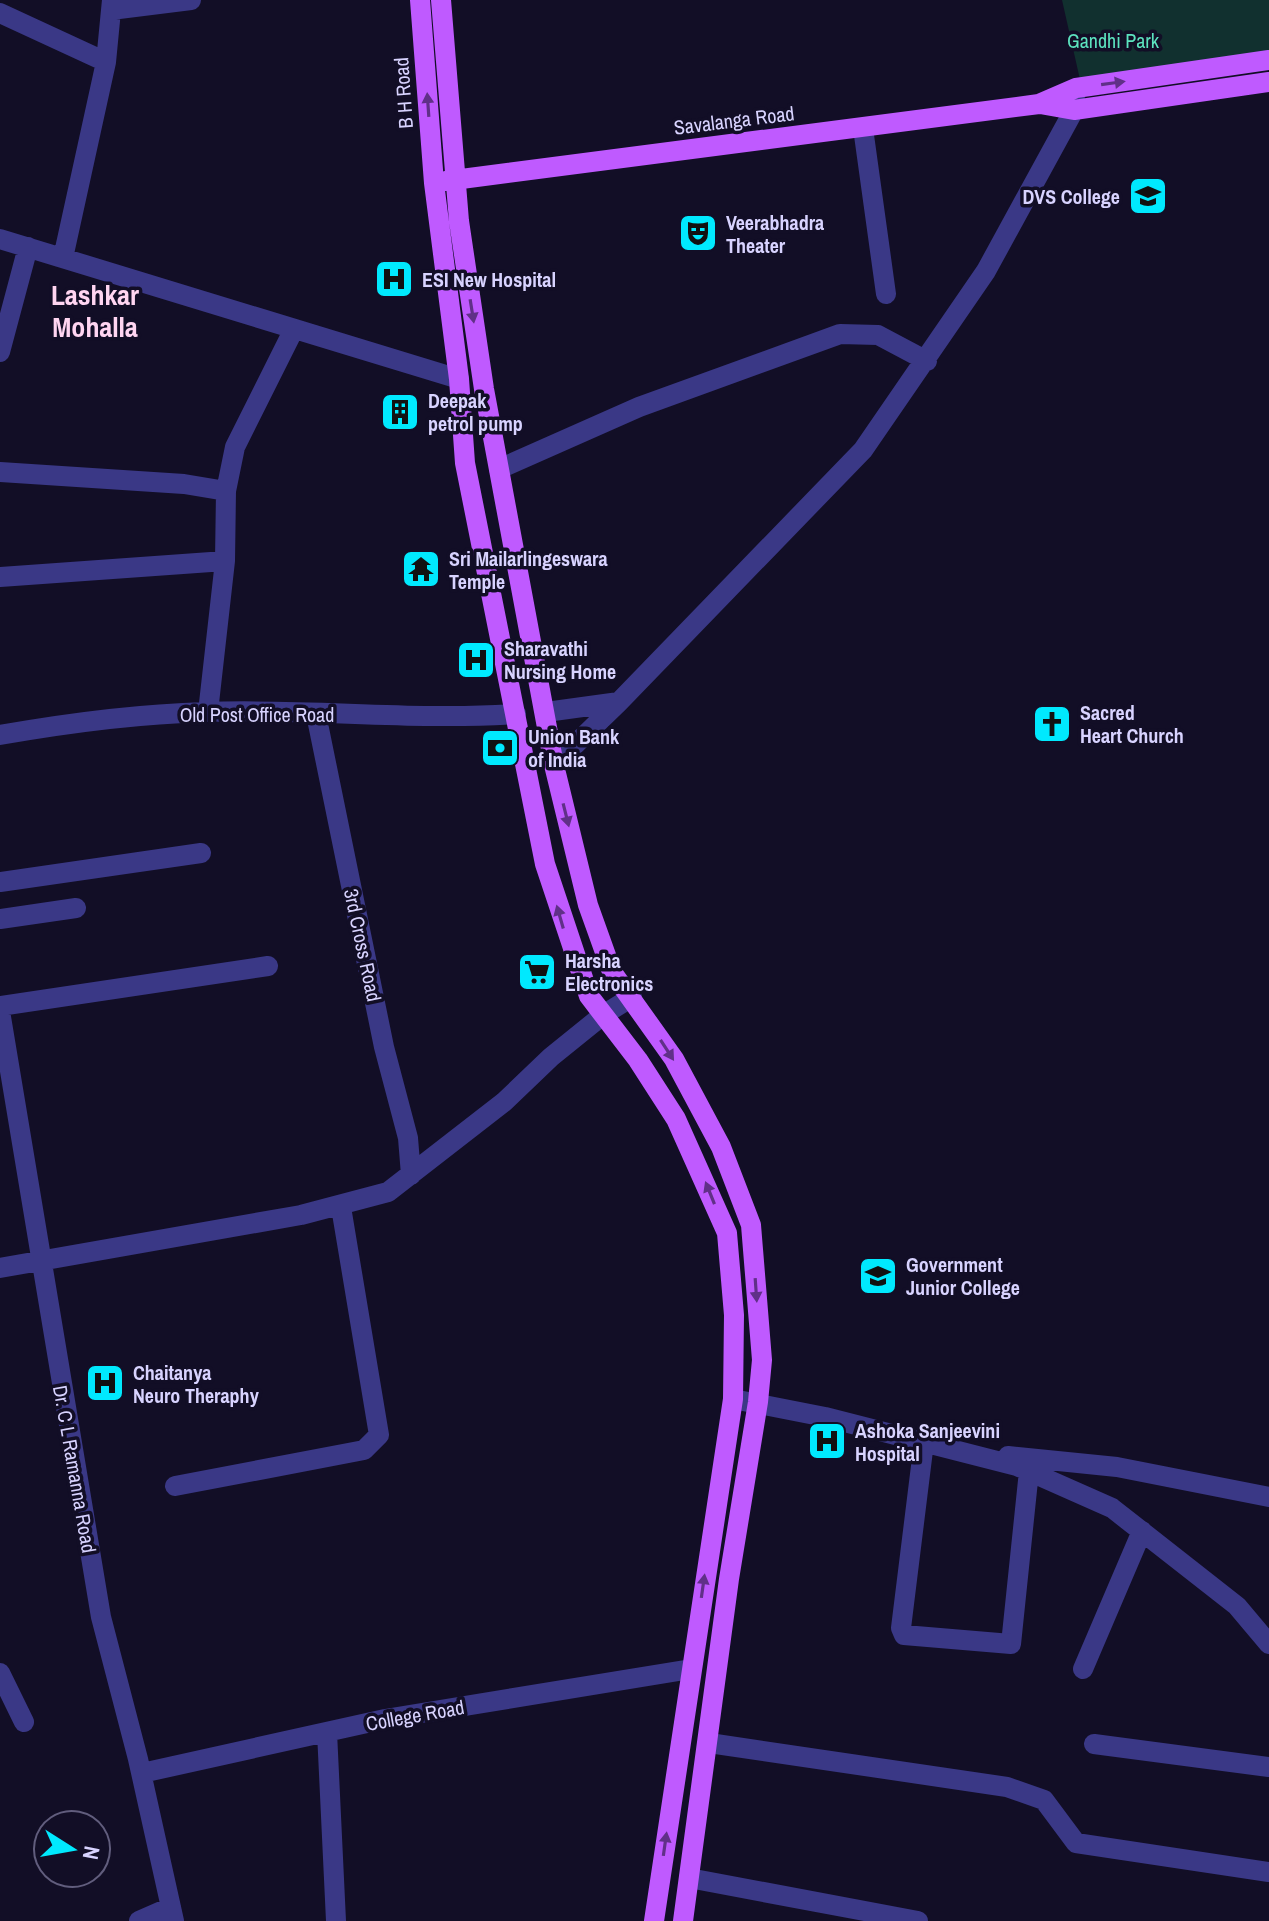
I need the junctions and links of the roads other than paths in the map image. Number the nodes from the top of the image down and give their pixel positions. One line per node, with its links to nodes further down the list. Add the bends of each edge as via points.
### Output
1 (191, 0): 4 (street)
2 (420, 0): 14 (main road, B H Road, one-way to 2)
3 (441, 0): 13 (main road)
4 (112, 5): 7 (street)
5 (0, 13): 7 (street)
6 (1269, 60): 9 (main road, Savalanga Road, one-way to 6)
7 (106, 62): 17 (street)
8 (1269, 82): 11 (main road, Savalanga Road)
9 (1076, 88): 10 (main road, Savalanga Road); 11 (street)
10 (1039, 104): 11 (main road, Savalanga Road); 12 (main road, Savalanga Road)
11 (1074, 110): 21 (street, via 986,271)
12 (863, 128): 13 (main road, Savalanga Road); 18 (street)
13 (457, 178): 14 (main road, Savalanga Road); 23 (main road, one-way to 23, via 467,276)
14 (434, 183): 22 (main road, B H Road)
15 (0, 239): 16 (street)
16 (28, 247): 17 (street); 20 (street)
17 (63, 258): 19 (street)
18 (886, 294)
19 (294, 329): 22 (street); 25 (street, via 235,447)
20 (0, 352)
21 (927, 361): 23 (street, via 878,335 840,334 639,407); 28 (street, via 863,450)
22 (459, 379): 32 (main road, B H Road, via 465,463)
23 (499, 469): 30 (main road)
24 (0, 472): 25 (street)
25 (226, 491): 26 (street)
26 (225, 561): 27 (street); 29 (street)
27 (0, 577)
28 (619, 702): 30 (street); 34 (street)
29 (208, 712): 31 (street, Old Post Office Road); 33 (street, Old Post Office Road, via 77,722)
30 (546, 712): 34 (main road)
31 (316, 714): 32 (street, Old Post Office Road); 43 (street, 3rd Cross Road, via 384,1047 408,1138)
32 (516, 714): 42 (main road, B H Road, one-way to 32, via 589,996 552,889)
33 (0, 735)
34 (554, 765): 40 (main road, one-way to 40, via 588,905 612,972)
35 (201, 853): 36 (street)
36 (0, 882)
37 (76, 908): 38 (street)
38 (0, 919)
39 (268, 966): 41 (street)
40 (632, 997): 42 (street); 48 (main road, one-way to 48, via 674,1059 721,1147 751,1225 762,1360)
41 (0, 1009): 45 (street, Dr. C L Ramanna Road)
42 (603, 1015): 43 (street); 47 (main road, B H Road, one-way to 42, via 734,1315 727,1233 676,1119)
43 (411, 1175): 44 (street, via 388,1192)
44 (341, 1207): 45 (street); 52 (street, via 376,1442 364,1450)
45 (42, 1260): 46 (street); 64 (street, Dr. C L Ramanna Road, via 101,1617)
46 (0, 1268)
47 (733, 1399): 48 (street); 56 (main road, B H Road, one-way to 47)
48 (758, 1402): 49 (street); 61 (main road)
49 (924, 1442): 50 (street); 51 (street, via 904,1635 1011,1644)
50 (959, 1451): 51 (street); 53 (street, via 1117,1467)
51 (1029, 1471): 54 (street, via 1112,1508)
52 (175, 1486)
53 (1269, 1497)
54 (1142, 1531): 55 (street, via 1237,1606); 57 (street)
55 (1269, 1644)
56 (691, 1669): 60 (street, College Road); 70 (main road, B H Road, one-way to 56)
57 (1083, 1669)
58 (0, 1673): 59 (street)
59 (24, 1722)
60 (327, 1732): 64 (street, College Road); 69 (street)
61 (709, 1743): 65 (street, via 1007,1787 1044,1800 1076,1843); 66 (main road)
62 (1094, 1744): 63 (street)
63 (1269, 1767)
64 (142, 1773): 67 (street, Dr. C L Ramanna Road)
65 (1269, 1872)
66 (689, 1878): 71 (main road); 72 (street)
67 (172, 1914): 68 (street)
68 (139, 1921)
69 (336, 1921)
70 (654, 1921)
71 (683, 1921)
72 (918, 1921)

